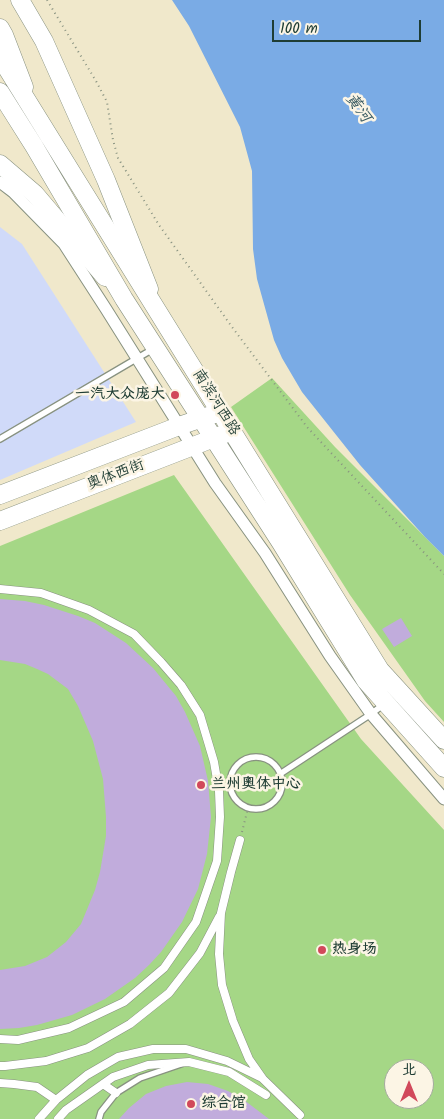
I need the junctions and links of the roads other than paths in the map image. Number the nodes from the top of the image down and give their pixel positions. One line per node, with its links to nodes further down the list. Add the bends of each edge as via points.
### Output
1 (20, 0): 9 (main road, via 44,41 106,180)
2 (0, 28): 5 (main road)
3 (0, 56): 5 (main road, 南滨河西路)
4 (0, 92): 8 (main road, 南滨河西路)
5 (32, 108): 9 (main road, 南滨河西路)
6 (0, 164): 8 (main road, via 34,194)
7 (0, 182): 11 (street, via 64,244)
8 (124, 299): 10 (main road, 南滨河西路)
9 (158, 312): 12 (main road, 南滨河西路)
10 (155, 348): 11 (lane); 13 (main road, 南滨河西路)
11 (137, 358): 14 (street); 17 (lane)
12 (220, 412): 13 (main road, 奥体西街); 15 (main road, 南滨河西路)
13 (201, 418): 14 (main road, 奥体西街); 16 (main road, 南滨河西路)
14 (179, 426): 18 (street); 19 (main road, 奥体西街)
15 (232, 431): 16 (main road, 奥体西街); 22 (main road, 南滨河西路, via 380,670)
16 (213, 438): 18 (main road, 奥体西街); 22 (main road, 南滨河西路, via 366,681)
17 (0, 439)
18 (192, 446): 20 (main road, 奥体西街); 23 (street, via 330,656)
19 (0, 495)
20 (0, 521)
21 (0, 589): 28 (street, via 41,593 88,610 134,634 181,685 200,716 214,762)
22 (392, 696): 23 (lane); 24 (main road, 南滨河西路); 25 (main road, 南滨河西路)
23 (372, 714): 26 (lane); 29 (street)
24 (444, 740)
25 (444, 768)
26 (280, 774): 27 (lane, via 269,761 252,758 236,766 230,782); 27 (lane, via 282,782 278,798 265,808 248,808 235,798)
27 (231, 790): 28 (lane)
28 (218, 791): 32 (street, via 220,817 216,861 196,922 164,968 124,1002 69,1028 18,1040)
29 (444, 799)
30 (240, 840): 31 (street)
31 (221, 912): 34 (street, via 200,954 169,994 130,1024 88,1048 46,1061); 35 (street, via 219,954 222,985 232,1021 249,1059)
32 (0, 1039)
33 (189, 1062): 37 (street, via 148,1065 113,1077); 38 (lane, via 140,1078); 39 (street, via 228,1072)
34 (0, 1066)
35 (263, 1079): 40 (street, via 227,1061 194,1051 153,1049 118,1057 86,1075); 41 (street)
36 (0, 1084): 40 (street, via 37,1088)
37 (103, 1084): 38 (street); 43 (street)
38 (116, 1093): 44 (lane)
39 (266, 1095)
40 (56, 1100): 42 (street)
41 (300, 1115)
42 (39, 1119)
43 (58, 1119)
44 (99, 1119)

